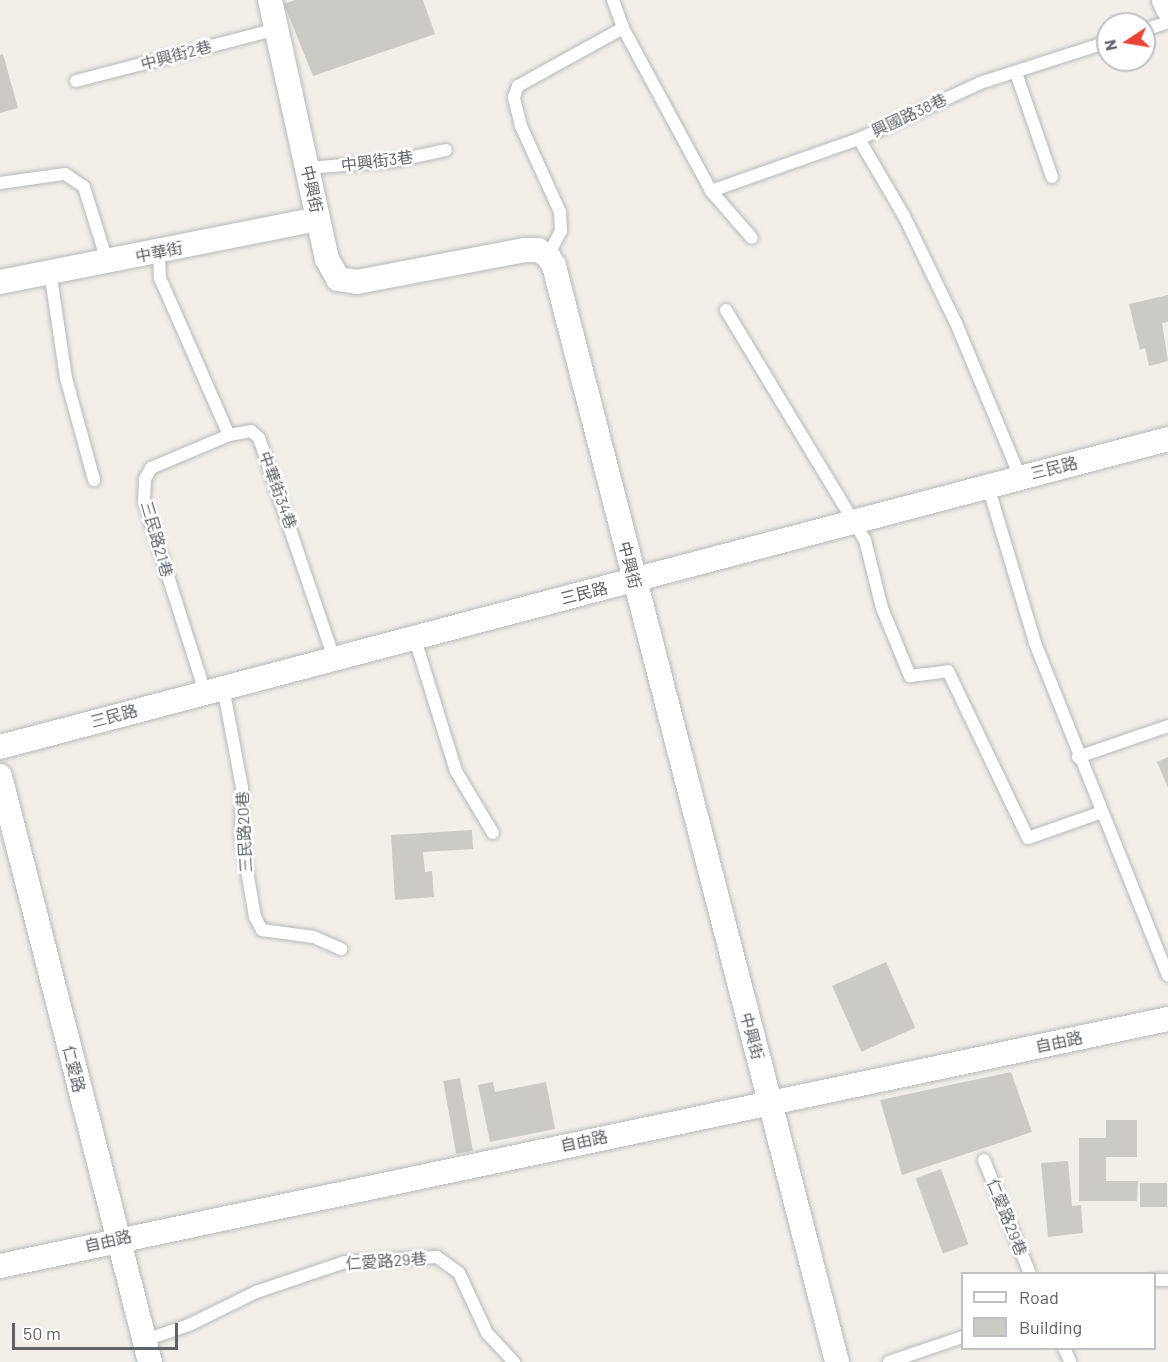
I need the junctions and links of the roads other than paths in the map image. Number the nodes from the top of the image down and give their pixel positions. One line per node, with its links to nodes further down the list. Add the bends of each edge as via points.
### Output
1 (270, 0): 6 (street, 中興街)
2 (613, 0): 5 (lane)
3 (1164, 0): 4 (street)
4 (1168, 9)
5 (623, 28): 15 (lane); 19 (lane, via 518,86 514,97 521,126 560,212 561,231)
6 (277, 29): 9 (lane, 中興街2巷); 12 (street, 中興街)
7 (1096, 46): 8 (lane, 興國路38巷)
8 (1016, 73): 10 (lane, 興國路38巷, via 980,83); 13 (lane)
9 (76, 81)
10 (859, 139): 15 (lane, 興國路38巷); 26 (lane, via 904,216 956,323)
11 (446, 150): 12 (lane, 中興街3巷, via 394,161)
12 (307, 168): 16 (street, 中興街)
13 (1052, 177)
14 (0, 183): 20 (lane, via 65,174 84,187)
15 (711, 191): 17 (lane)
16 (318, 219): 18 (street, 中華街); 19 (street, 中興街, via 331,271 346,282 524,250 538,250)
17 (752, 238)
18 (159, 252): 20 (street, 中華街); 24 (lane, via 159,278)
19 (548, 256): 30 (street, 中興街)
20 (107, 261): 21 (street, 中華街)
21 (50, 271): 22 (street, 中華街); 27 (lane, via 66,378)
22 (0, 282)
23 (726, 310): 29 (lane)
24 (229, 435): 32 (lane, 中華街34巷, via 251,431 260,438); 33 (lane, 三民路21巷, via 151,468 145,479 144,501)
25 (1168, 439): 26 (street, 三民路)
26 (1020, 477): 28 (street, 三民路)
27 (94, 480)
28 (988, 486): 29 (street, 三民路); 36 (lane, via 1035,644)
29 (853, 522): 30 (street, 三民路); 38 (lane, via 865,540 882,608 910,676 948,671 1028,838)
30 (634, 581): 31 (street, 三民路); 43 (street, 中興街)
31 (414, 636): 32 (street, 三民路); 39 (lane, via 456,771)
32 (334, 658): 33 (street, 三民路)
33 (214, 690): 35 (street, 三民路); 40 (lane, 三民路20巷, via 242,788 241,836 255,917 262,930 314,937)
34 (1168, 726): 36 (lane)
35 (0, 747)
36 (1078, 757): 38 (lane)
37 (0, 776): 45 (street, 仁愛路)
38 (1102, 812): 41 (lane)
39 (493, 833)
40 (341, 949)
41 (1168, 975)
42 (1168, 1019): 43 (street, 自由路)
43 (769, 1103): 45 (street, 自由路); 51 (street, 中興街)
44 (984, 1160): 47 (lane, 仁愛路29巷)
45 (117, 1239): 46 (street, 自由路); 49 (street, 仁愛路)
46 (0, 1266)
47 (1029, 1272)
48 (961, 1338): 52 (lane)
49 (148, 1351): 50 (lane, 仁愛路29巷, via 189,1325 256,1292 345,1262 437,1257 459,1273 487,1333)
50 (514, 1362)
51 (837, 1362)
52 (889, 1362)

